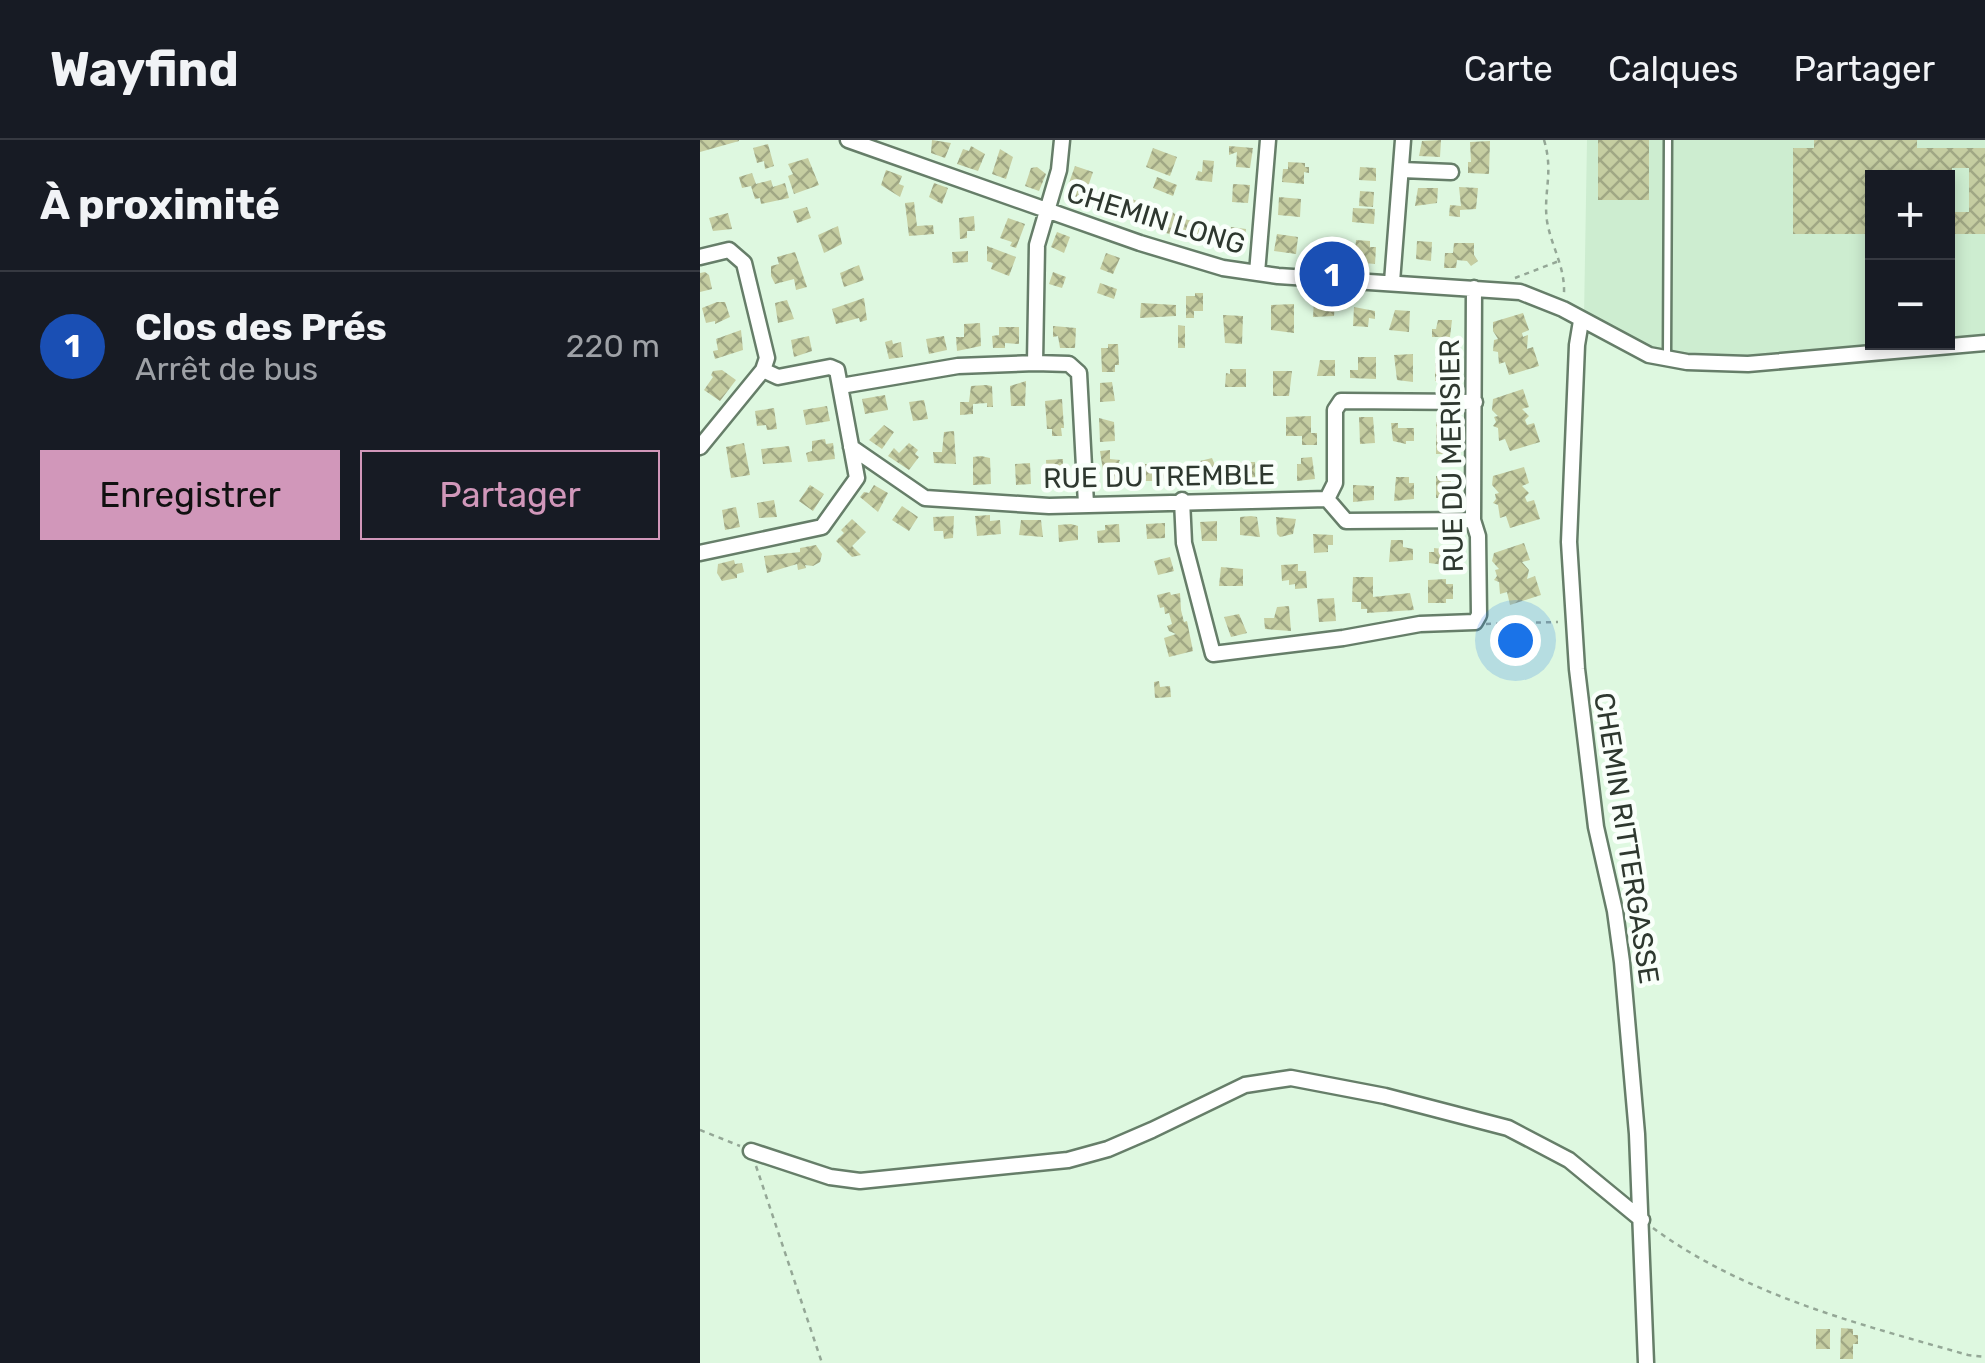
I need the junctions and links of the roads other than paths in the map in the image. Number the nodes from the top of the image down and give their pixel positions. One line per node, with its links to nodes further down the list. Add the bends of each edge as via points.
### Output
1 (848, 140): 8 (street, CHEMIN LONG)
2 (1062, 140): 8 (street)
3 (1268, 140): 10 (street)
4 (1403, 140): 6 (street)
5 (1668, 140): 15 (lane)
6 (1402, 170): 7 (street); 11 (street)
7 (1451, 172)
8 (1046, 210): 10 (street, CHEMIN LONG); 16 (street, via 1037,245)
9 (700, 257): 17 (street, via 729,250 744,263 767,358)
10 (1256, 273): 11 (street, CHEMIN LONG)
11 (1392, 282): 12 (street, CHEMIN LONG)
12 (1474, 288): 13 (street, CHEMIN LONG, via 1520,292); 19 (street, RUE DU MERISIER)
13 (1582, 321): 15 (street, CHEMIN LONG); 28 (street, CHEMIN RITTERGASSE, via 1569,542 1587,768 1622,962)
14 (1985, 342): 15 (street, CHEMIN LONG, via 1748,364)
15 (1667, 358)
16 (1035, 363): 18 (street, via 958,366); 24 (street, via 1069,364 1079,373)
17 (763, 370): 18 (street, via 778,377 830,366); 20 (street)
18 (841, 386): 21 (street)
19 (1475, 402): 22 (street, via 1341,401); 25 (street, RUE DU MERISIER)
20 (700, 447)
21 (851, 448): 24 (street, RUE DU TREMBLE, via 925,498); 26 (street, via 857,478 822,527)
22 (1327, 499): 23 (street, RUE DU TREMBLE); 25 (street, RUE DU TREMBLE, via 1346,521)
23 (1182, 500): 24 (street, RUE DU TREMBLE); 25 (street, RUE DU MERISIER, via 1184,543 1213,654 1475,622)
24 (1086, 504)
25 (1474, 520)
26 (700, 553)
27 (751, 1151): 28 (street, via 860,1181 1048,1162 1118,1144 1244,1085 1291,1078 1508,1128 1568,1160)
28 (1642, 1220): 29 (street, CHEMIN RITTERGASSE)
29 (1646, 1363)

